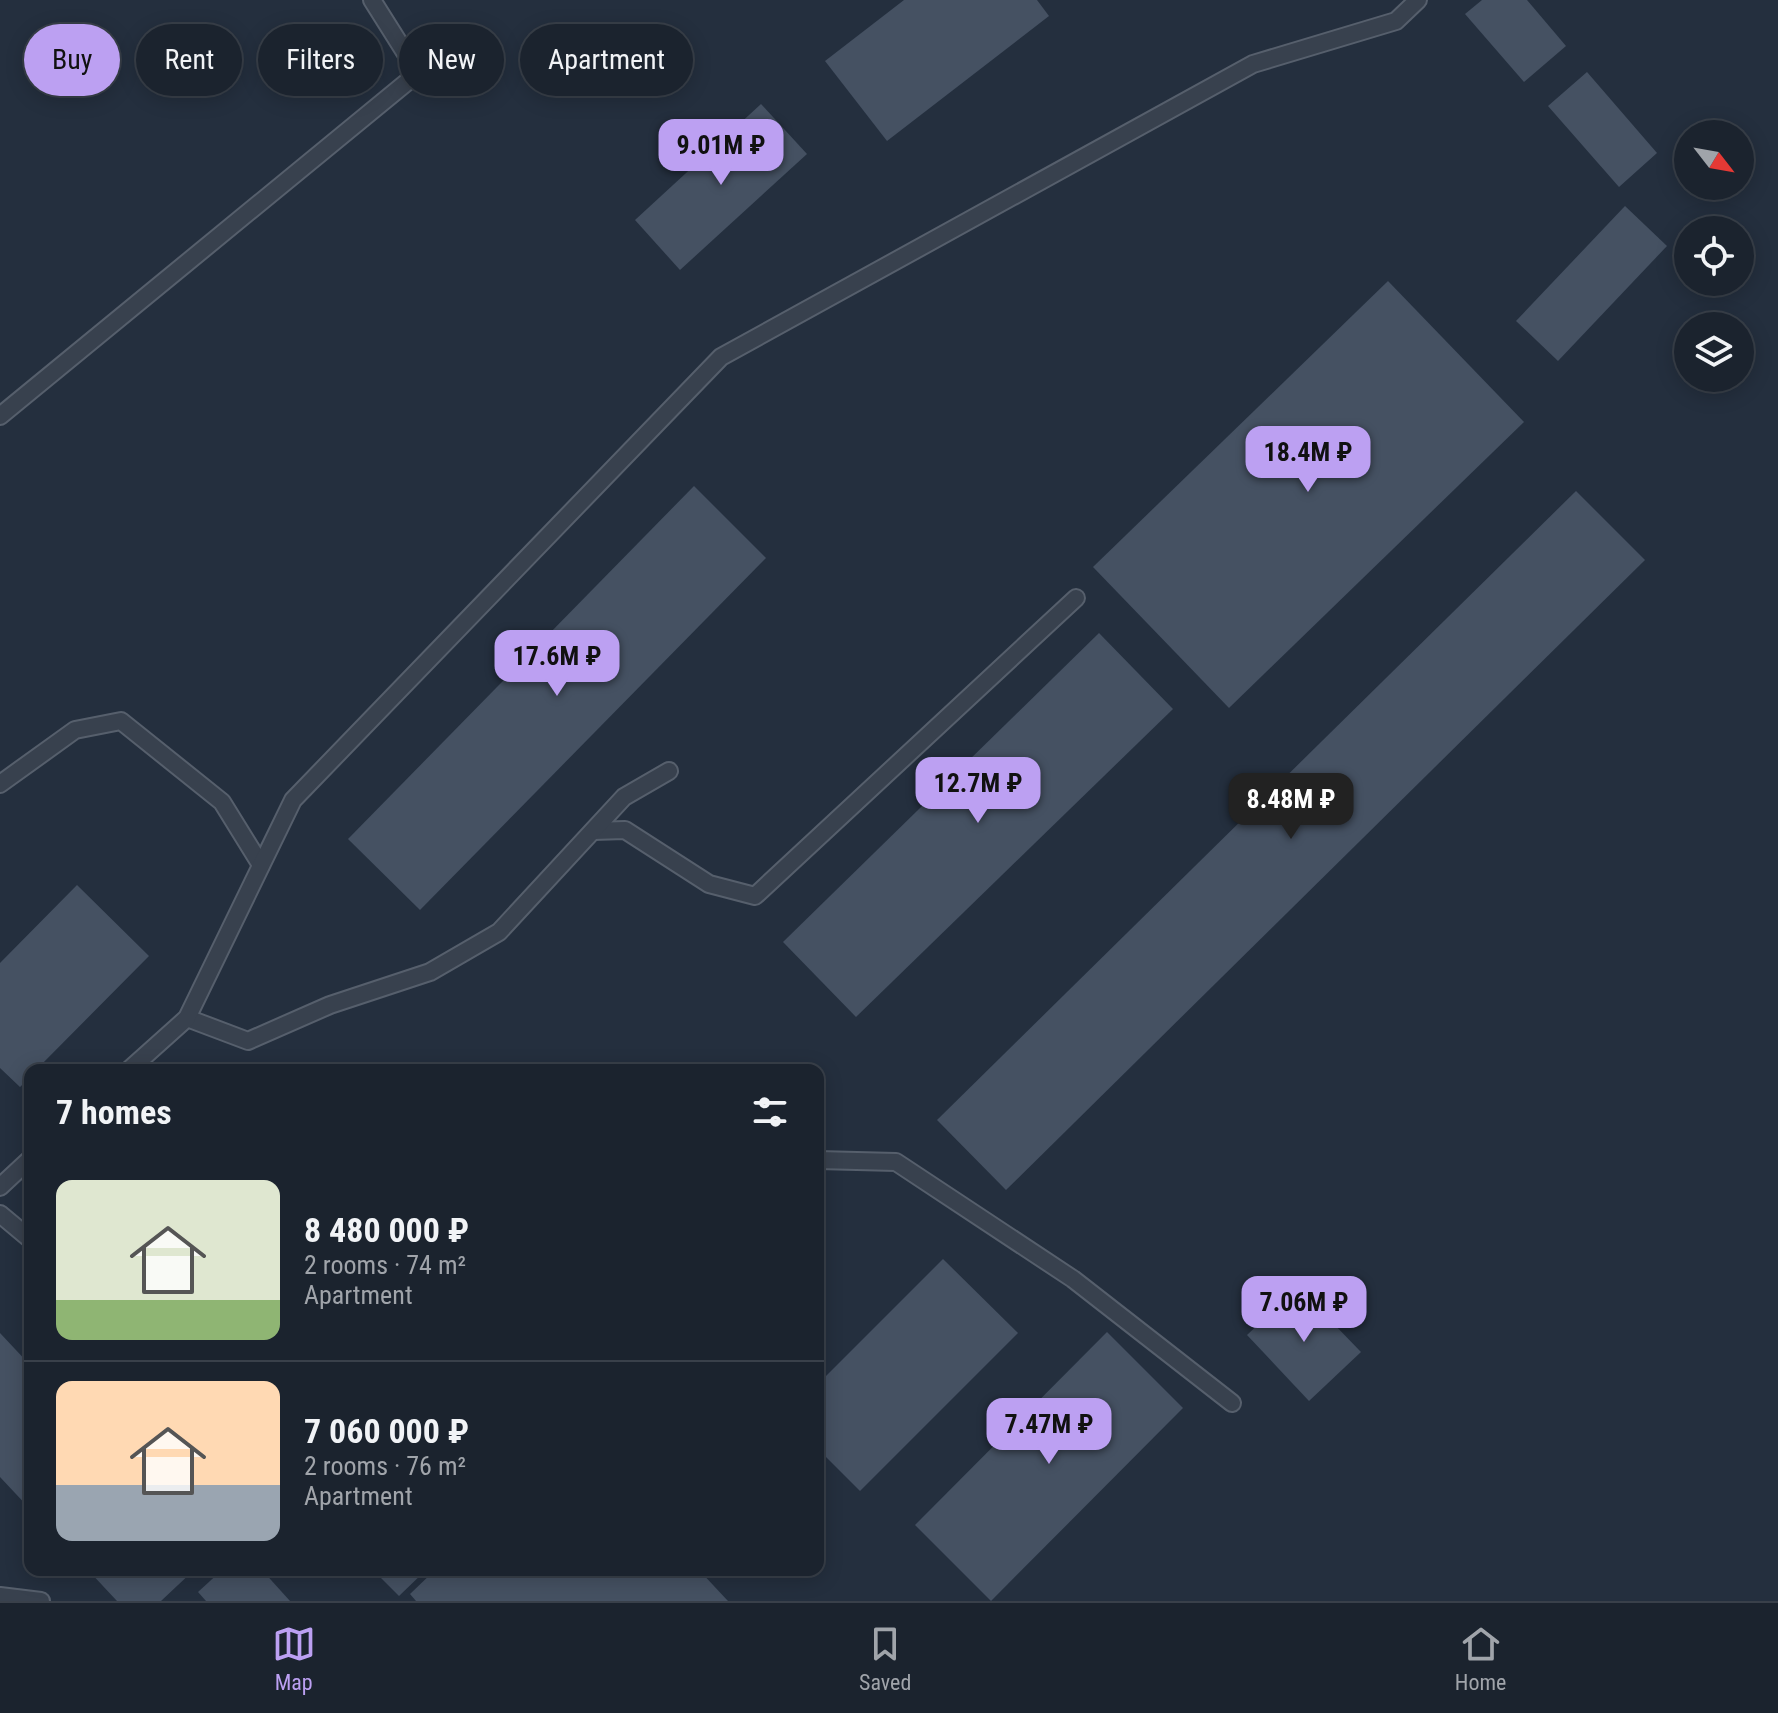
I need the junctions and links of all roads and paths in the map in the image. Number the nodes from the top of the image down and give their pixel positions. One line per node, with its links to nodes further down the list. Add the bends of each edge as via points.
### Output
1 (372, 0): 3 (lane, via 418,73)
2 (1418, 0): 8 (lane, via 1396,21 1253,64 721,357 293,800)
3 (0, 416)
4 (1076, 598): 7 (lane, via 755,896 709,884 625,830)
5 (669, 771): 7 (lane, via 624,797)
6 (0, 784): 8 (lane, via 75,730 121,721 222,802)
7 (593, 831): 9 (lane, via 499,932 430,972 330,1005 248,1041)
8 (261, 865): 9 (lane)
9 (187, 1018): 10 (lane)
10 (136, 1064)
11 (824, 1160): 16 (lane, via 896,1162 1073,1279)
12 (24, 1165): 13 (lane)
13 (0, 1187)
14 (0, 1214): 15 (lane)
15 (24, 1234)
16 (1232, 1403)
17 (0, 1596): 18 (lane)
18 (41, 1601)

